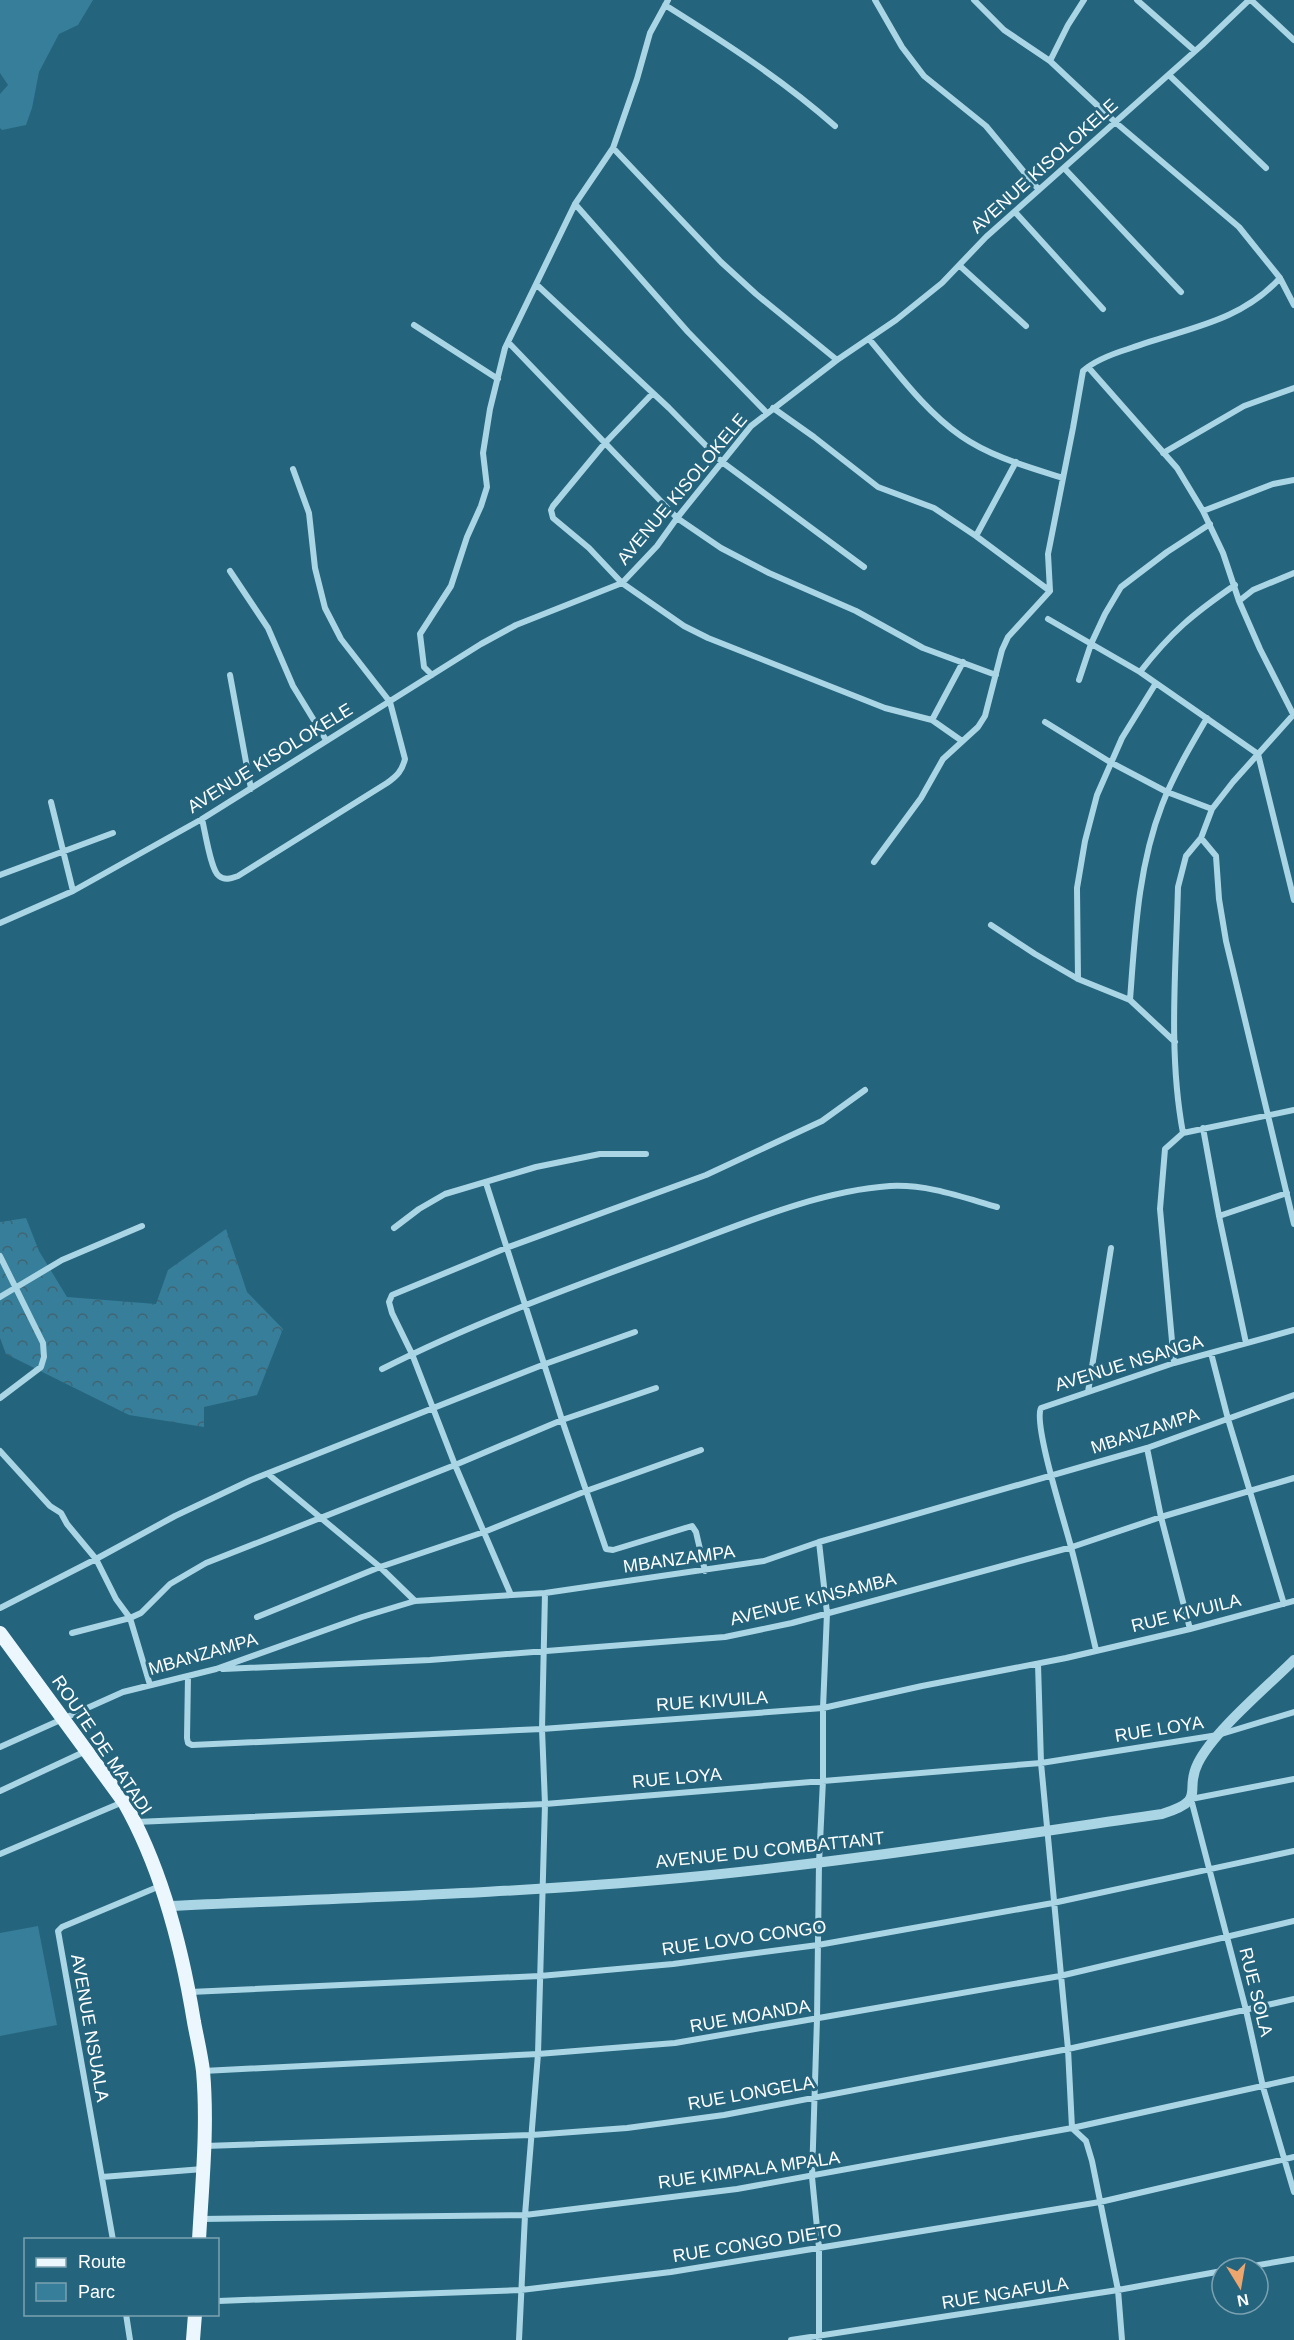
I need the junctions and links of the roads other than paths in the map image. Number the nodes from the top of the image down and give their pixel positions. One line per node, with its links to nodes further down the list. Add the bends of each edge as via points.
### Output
1 (974, 0): 9 (street, via 1004,30)
2 (1084, 0): 9 (street)
3 (1137, 0): 8 (street)
4 (1250, 0): 7 (street); 8 (street, AVENUE KISOLOKELE)
5 (878, 1): 16 (street, via 902,47 924,76 986,126)
6 (666, 3): 12 (street); 13 (street, via 650,33)
7 (1294, 40)
8 (1196, 51): 10 (street, AVENUE KISOLOKELE)
9 (1050, 61): 11 (street)
10 (1168, 75): 11 (street, AVENUE KISOLOKELE); 15 (street)
11 (1115, 122): 14 (street, AVENUE KISOLOKELE); 20 (street, via 1239,228)
12 (835, 126)
13 (613, 148): 17 (street); 29 (street, via 722,262)
14 (1064, 168): 16 (street, AVENUE KISOLOKELE); 22 (street)
15 (1266, 168)
16 (1039, 190): 18 (street, AVENUE KISOLOKELE)
17 (575, 204): 21 (street); 35 (street)
18 (1016, 212): 19 (street, AVENUE KISOLOKELE); 24 (street)
19 (960, 266): 26 (street); 27 (street, AVENUE KISOLOKELE)
20 (1280, 278): 23 (street); 30 (street, via 1235,314 1130,348)
21 (537, 285): 28 (street); 33 (street)
22 (1181, 292)
23 (1294, 304)
24 (1103, 309)
25 (414, 325): 31 (street)
26 (1026, 326)
27 (868, 339): 29 (street, AVENUE KISOLOKELE); 39 (street, via 950,428)
28 (508, 342): 31 (street); 36 (street)
29 (837, 360): 34 (street, AVENUE KISOLOKELE)
30 (1088, 367): 37 (street); 41 (street, via 1080,378)
31 (498, 379): 59 (street, via 483,453 487,487 451,586 420,634 424,667)
32 (1294, 388): 37 (street, via 1244,406)
33 (652, 393): 36 (street); 38 (street)
34 (773, 408): 35 (street, AVENUE KISOLOKELE); 46 (street, via 878,487 934,508)
35 (766, 413): 38 (street, AVENUE KISOLOKELE)
36 (605, 443): 44 (street); 50 (street, via 551,513)
37 (1162, 453): 43 (street, via 1177,468)
38 (722, 462): 44 (street, AVENUE KISOLOKELE); 47 (street)
39 (1016, 462): 41 (street); 46 (street)
40 (294, 469): 63 (street, via 309,513 315,568 325,608 341,639)
41 (1063, 478): 52 (street, via 1048,554)
42 (1294, 480): 43 (street)
43 (1203, 511): 45 (street)
44 (677, 518): 50 (street, AVENUE KISOLOKELE); 56 (street, via 744,561 856,611 923,648)
45 (1210, 524): 51 (street); 55 (street, via 1121,587)
46 (976, 536): 52 (street)
47 (864, 567)
48 (230, 571): 68 (street, via 268,628 293,686)
49 (1294, 573): 53 (street, via 1253,590)
50 (622, 583): 59 (street, AVENUE KISOLOKELE, via 516,625); 66 (street, via 708,638 885,708)
51 (1235, 585): 53 (street); 57 (street, via 1180,625)
52 (1050, 591): 60 (street, via 1008,637)
53 (1239, 601): 64 (street)
54 (1048, 619): 55 (street)
55 (1091, 644): 57 (street); 61 (street)
56 (963, 662): 60 (street); 66 (street)
57 (1140, 672): 62 (street)
58 (231, 675): 72 (street)
59 (432, 675): 63 (street, AVENUE KISOLOKELE)
60 (996, 675): 69 (street, via 985,716)
61 (1079, 680)
62 (1156, 683): 65 (street); 71 (street)
63 (390, 702): 68 (street, AVENUE KISOLOKELE); 76 (street, via 405,759 403,767 397,776 335,816 228,879 213,870)
64 (1294, 714): 70 (street)
65 (1207, 718): 70 (street); 73 (street)
66 (932, 720): 69 (street)
67 (1045, 722): 71 (street)
68 (326, 740): 72 (street, AVENUE KISOLOKELE)
69 (962, 741): 80 (street, via 943,759 921,798)
70 (1258, 754): 75 (street); 83 (street)
71 (1110, 762): 73 (street); 86 (street, via 1096,795 1077,888)
72 (251, 789): 76 (street, AVENUE KISOLOKELE)
73 (1167, 792): 75 (street); 87 (street, via 1143,868)
74 (51, 802): 79 (street)
75 (1212, 809): 78 (street)
76 (202, 819): 82 (street, AVENUE KISOLOKELE)
77 (113, 833): 79 (street)
78 (1201, 838): 88 (street, via 1186,856 1178,887); 91 (street, via 1216,856 1226,941)
79 (63, 851): 81 (street); 82 (street)
80 (874, 862)
81 (0, 874)
82 (73, 891): 84 (street, AVENUE KISOLOKELE)
83 (1294, 900)
84 (0, 923)
85 (991, 924): 86 (street)
86 (1078, 979): 87 (street)
87 (1130, 1000): 88 (street)
88 (1175, 1041): 93 (street, via 1176,1094)
89 (865, 1090): 102 (street, via 822,1121 706,1175)
90 (1294, 1110): 91 (street)
91 (1268, 1116): 92 (street); 96 (street)
92 (1203, 1128): 93 (street); 98 (street)
93 (1183, 1133): 113 (street, via 1165,1149 1160,1209)
94 (646, 1154): 95 (street, via 578,1157)
95 (486, 1183): 101 (street, via 445,1194); 102 (street)
96 (1287, 1193): 98 (street); 99 (street)
97 (997, 1207): 107 (street, via 923,1187 858,1190 745,1223)
98 (1219, 1216): 110 (street)
99 (1294, 1224)
100 (142, 1226): 105 (street, via 62,1260)
101 (394, 1228)
102 (506, 1248): 107 (street); 112 (street, via 392,1295 392,1313)
103 (1111, 1248): 117 (street)
104 (0, 1256): 105 (street)
105 (16, 1288): 106 (street); 119 (street, via 43,1343 44,1357 41,1367)
106 (0, 1297)
107 (526, 1306): 112 (street); 114 (street)
108 (1294, 1330): 110 (street, AVENUE NSANGA)
109 (635, 1332): 114 (street)
110 (1246, 1343): 111 (street, AVENUE NSANGA)
111 (1212, 1353): 113 (street, AVENUE NSANGA); 121 (street)
112 (412, 1354): 115 (street); 120 (street)
113 (1174, 1363): 117 (street, AVENUE NSANGA)
114 (545, 1364): 120 (street); 122 (street)
115 (381, 1370)
116 (656, 1388): 122 (street)
117 (1088, 1392): 128 (street, AVENUE NSANGA, via 1045,1406 1039,1412)
118 (1294, 1395): 121 (street, MBANZAMPA)
119 (0, 1398)
120 (433, 1410): 126 (street); 127 (street)
121 (1228, 1419): 123 (street, MBANZAMPA); 131 (street)
122 (562, 1420): 126 (street); 130 (street)
123 (1147, 1448): 128 (street, MBANZAMPA); 132 (street)
124 (700, 1450): 130 (street)
125 (0, 1451): 137 (street, via 61,1513)
126 (455, 1465): 133 (street); 134 (street)
127 (268, 1474): 133 (street); 137 (street, via 175,1516)
128 (1051, 1474): 135 (street, MBANZAMPA); 136 (street, AVENUE NSANGA)
129 (1294, 1478): 131 (street, AVENUE KINSAMBA)
130 (586, 1491): 134 (street); 139 (street, via 606,1549 692,1526)
131 (1249, 1491): 132 (street, AVENUE KINSAMBA); 144 (street)
132 (1161, 1517): 136 (street, AVENUE KINSAMBA); 149 (street)
133 (322, 1519): 138 (street); 148 (street, via 188,1572)
134 (484, 1532): 138 (street); 141 (street)
135 (819, 1542): 139 (street, MBANZAMPA, via 764,1561); 146 (street)
136 (1071, 1547): 146 (street, AVENUE KINSAMBA); 152 (street, AVENUE NSANGA)
137 (96, 1559): 145 (street); 148 (street)
138 (380, 1567): 142 (street); 147 (street)
139 (705, 1571): 140 (street, MBANZAMPA)
140 (545, 1593): 141 (street, MBANZAMPA); 153 (street)
141 (511, 1595): 142 (street, MBANZAMPA)
142 (415, 1601): 156 (street, MBANZAMPA)
143 (1294, 1601): 144 (street, RUE KIVUILA)
144 (1284, 1604): 149 (street, RUE KIVUILA)
145 (0, 1608)
146 (827, 1613): 153 (street, AVENUE KINSAMBA, via 725,1637); 159 (street)
147 (257, 1617)
148 (130, 1618): 150 (street); 158 (street)
149 (1190, 1629): 152 (street, RUE KIVUILA)
150 (72, 1633)
151 (1, 1635): 161 (main road, ROUTE DE MATADI)
152 (1096, 1650): 155 (street, RUE KIVUILA)
153 (543, 1651): 156 (street, AVENUE KINSAMBA); 162 (street)
154 (1294, 1660): 163 (street)
155 (1038, 1664): 159 (street, RUE KIVUILA); 166 (street)
156 (216, 1669): 157 (street, MBANZAMPA)
157 (188, 1676): 158 (street, MBANZAMPA); 162 (street, RUE KIVUILA, via 187,1738 192,1745)
158 (150, 1685): 161 (street, MBANZAMPA)
159 (823, 1708): 162 (street, RUE KIVUILA); 168 (street)
160 (1294, 1712): 163 (street, RUE LOYA)
161 (63, 1717): 164 (street, MBANZAMPA); 165 (main road, ROUTE DE MATADI)
162 (542, 1729): 172 (street)
163 (1218, 1735): 166 (street, RUE LOYA); 170 (street, via 1197,1763)
164 (0, 1747)
165 (87, 1751): 169 (street); 171 (main road, ROUTE DE MATADI)
166 (1041, 1762): 168 (street, RUE LOYA); 174 (street)
167 (1294, 1779): 170 (street)
168 (823, 1780): 172 (street, RUE LOYA); 177 (street)
169 (0, 1791)
170 (1191, 1799): 174 (street, AVENUE DU COMBATTANT, via 1180,1809 1162,1814); 178 (street, RUE SOLA)
171 (124, 1802): 173 (main road, ROUTE DE MATADI); 176 (street)
172 (544, 1804): 173 (street, RUE LOYA); 180 (street)
173 (135, 1822): 179 (main road, ROUTE DE MATADI)
174 (1046, 1830): 177 (street, AVENUE DU COMBATTANT); 181 (street)
175 (1294, 1851): 178 (street, RUE LOVO CONGO)
176 (0, 1854)
177 (819, 1863): 180 (street, AVENUE DU COMBATTANT); 185 (street)
178 (1208, 1871): 181 (street, RUE LOVO CONGO); 184 (street, RUE SOLA)
179 (160, 1886): 182 (main road, ROUTE DE MATADI); 204 (street, AVENUE NSUALA, via 58,1931)
180 (541, 1889): 182 (street, AVENUE DU COMBATTANT); 186 (street)
181 (1053, 1903): 185 (street, RUE LOVO CONGO); 187 (street)
182 (169, 1906): 188 (main road, ROUTE DE MATADI)
183 (1294, 1921): 184 (street, RUE MOANDA)
184 (1226, 1937): 187 (street, RUE MOANDA); 190 (street, RUE SOLA)
185 (818, 1944): 186 (street, RUE LOVO CONGO, via 673,1964); 191 (street)
186 (540, 1976): 188 (street, RUE LOVO CONGO); 193 (street)
187 (1060, 1976): 191 (street, RUE MOANDA); 192 (street)
188 (189, 1992): 194 (main road, ROUTE DE MATADI)
189 (1294, 1999): 190 (street, RUE LONGELA)
190 (1246, 2010): 192 (street, RUE LONGELA); 196 (street, RUE SOLA)
191 (817, 2019): 193 (street, RUE MOANDA, via 675,2043); 197 (street)
192 (1068, 2049): 197 (street, RUE LONGELA); 198 (street)
193 (538, 2054): 194 (street, RUE MOANDA); 199 (street)
194 (202, 2071): 200 (main road, ROUTE DE MATADI)
195 (1294, 2079): 196 (street, RUE KIMPALA MPALA)
196 (1263, 2087): 198 (street, RUE KIMPALA MPALA); 202 (street, RUE SOLA)
197 (815, 2097): 199 (street, RUE LONGELA, via 724,2115); 205 (street)
198 (1072, 2128): 205 (street, RUE KIMPALA MPALA); 207 (street, via 1086,2141)
199 (532, 2135): 200 (street, RUE LONGELA); 208 (street)
200 (204, 2146): 203 (main road, ROUTE DE MATADI)
201 (1294, 2157): 202 (street, RUE CONGO DIETO)
202 (1284, 2159): 206 (street, RUE SOLA); 207 (street, RUE CONGO DIETO)
203 (203, 2169): 204 (street); 209 (main road, ROUTE DE MATADI)
204 (102, 2177): 210 (street, AVENUE NSUALA)
205 (812, 2177): 208 (street, RUE KIMPALA MPALA); 212 (street)
206 (1294, 2192)
207 (1100, 2202): 212 (street, RUE CONGO DIETO); 217 (street)
208 (525, 2215): 209 (street, RUE KIMPALA MPALA); 216 (street)
209 (200, 2219): 211 (main road, ROUTE DE MATADI)
210 (113, 2238)
211 (199, 2238)
212 (819, 2248): 216 (street, RUE CONGO DIETO, via 671,2272); 221 (street)
213 (1294, 2259): 214 (street)
214 (1270, 2263)
215 (1210, 2273): 217 (street, RUE NGAFULA)
216 (521, 2290): 218 (street, RUE CONGO DIETO); 224 (street)
217 (1118, 2290): 221 (street, RUE NGAFULA); 226 (street)
218 (219, 2301)
219 (126, 2316): 222 (street)
220 (195, 2316): 223 (main road)
221 (819, 2338): 225 (street, RUE NGAFULA)
222 (130, 2340)
223 (193, 2340)
224 (519, 2340)
225 (791, 2340)
226 (1122, 2340)

